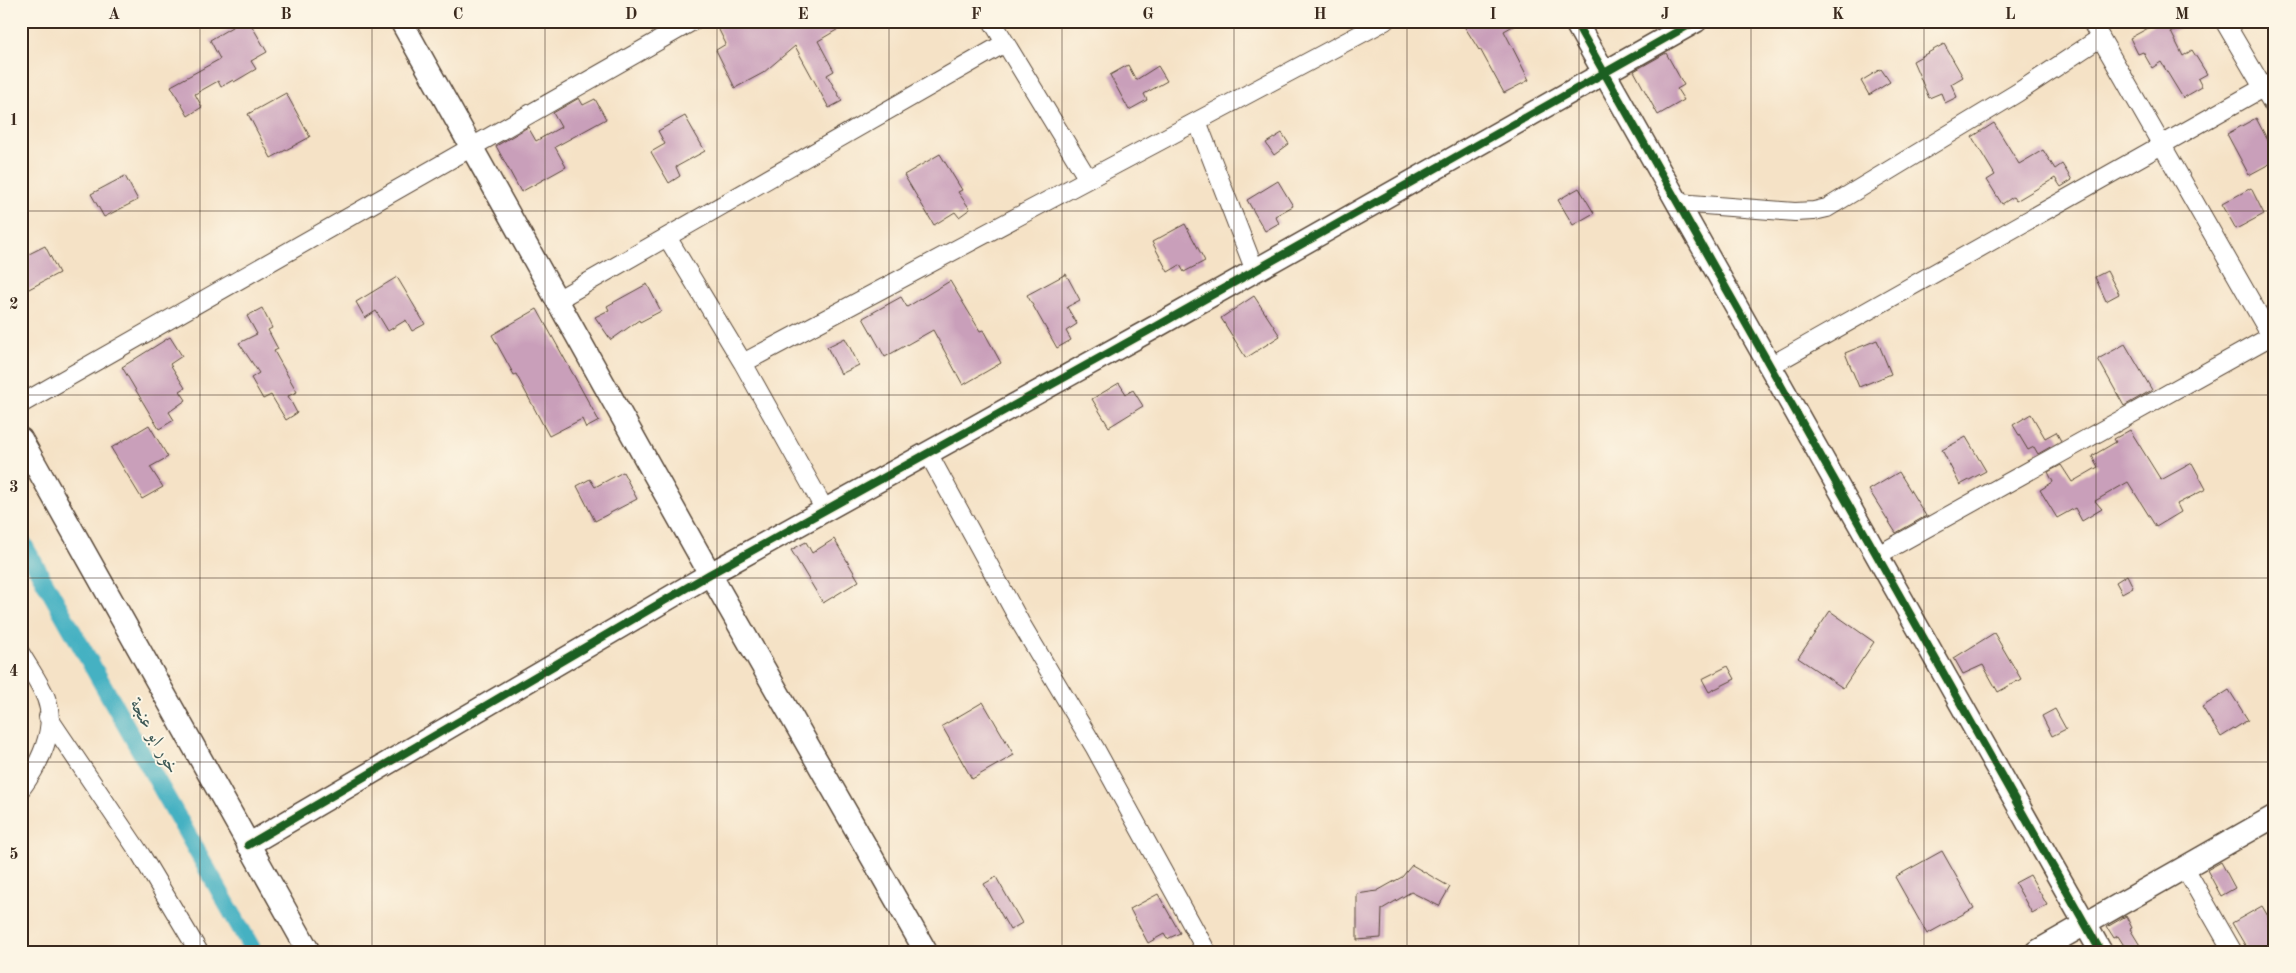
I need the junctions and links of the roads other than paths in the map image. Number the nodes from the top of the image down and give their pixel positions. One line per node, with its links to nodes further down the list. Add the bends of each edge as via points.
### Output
1 (401, 21): 16 (street)
2 (692, 21): 16 (street)
3 (992, 21): 10 (street)
4 (1385, 21): 14 (street)
5 (1575, 21): 11 (street)
6 (1696, 21): 11 (street)
7 (2091, 21): 9 (street)
8 (2224, 21): 12 (street)
9 (2100, 38): 15 (street); 18 (street, via 2017,93 1827,208 1795,212)
10 (1005, 43): 17 (street); 19 (street)
11 (1604, 72): 18 (street); 20 (street)
12 (2269, 84): 13 (street); 15 (street)
13 (2275, 108)
14 (1197, 121): 17 (street); 20 (street)
15 (2161, 144): 22 (street); 24 (street)
16 (472, 147): 21 (street); 25 (street)
17 (1088, 179): 23 (street)
18 (1678, 203): 24 (street)
19 (667, 236): 21 (street); 23 (street)
20 (1255, 271): 27 (street)
21 (557, 300): 30 (street)
22 (2274, 338): 29 (street)
23 (743, 364): 28 (street)
24 (1770, 366): 29 (street)
25 (21, 404)
26 (21, 439): 35 (street)
27 (928, 453): 28 (street); 41 (street)
28 (825, 510): 30 (street)
29 (1878, 555): 37 (street)
30 (710, 574): 35 (street); 40 (street)
31 (21, 654): 32 (street, via 46,700)
32 (48, 717): 33 (street, via 46,746); 38 (street, via 141,854)
33 (21, 789)
34 (2275, 816): 36 (street)
35 (248, 845): 39 (street)
36 (2185, 868): 37 (street); 44 (street)
37 (2086, 924): 42 (street); 43 (street)
38 (199, 952)
39 (309, 952)
40 (926, 952)
41 (1207, 952)
42 (2036, 952)
43 (2101, 952)
44 (2233, 952)

